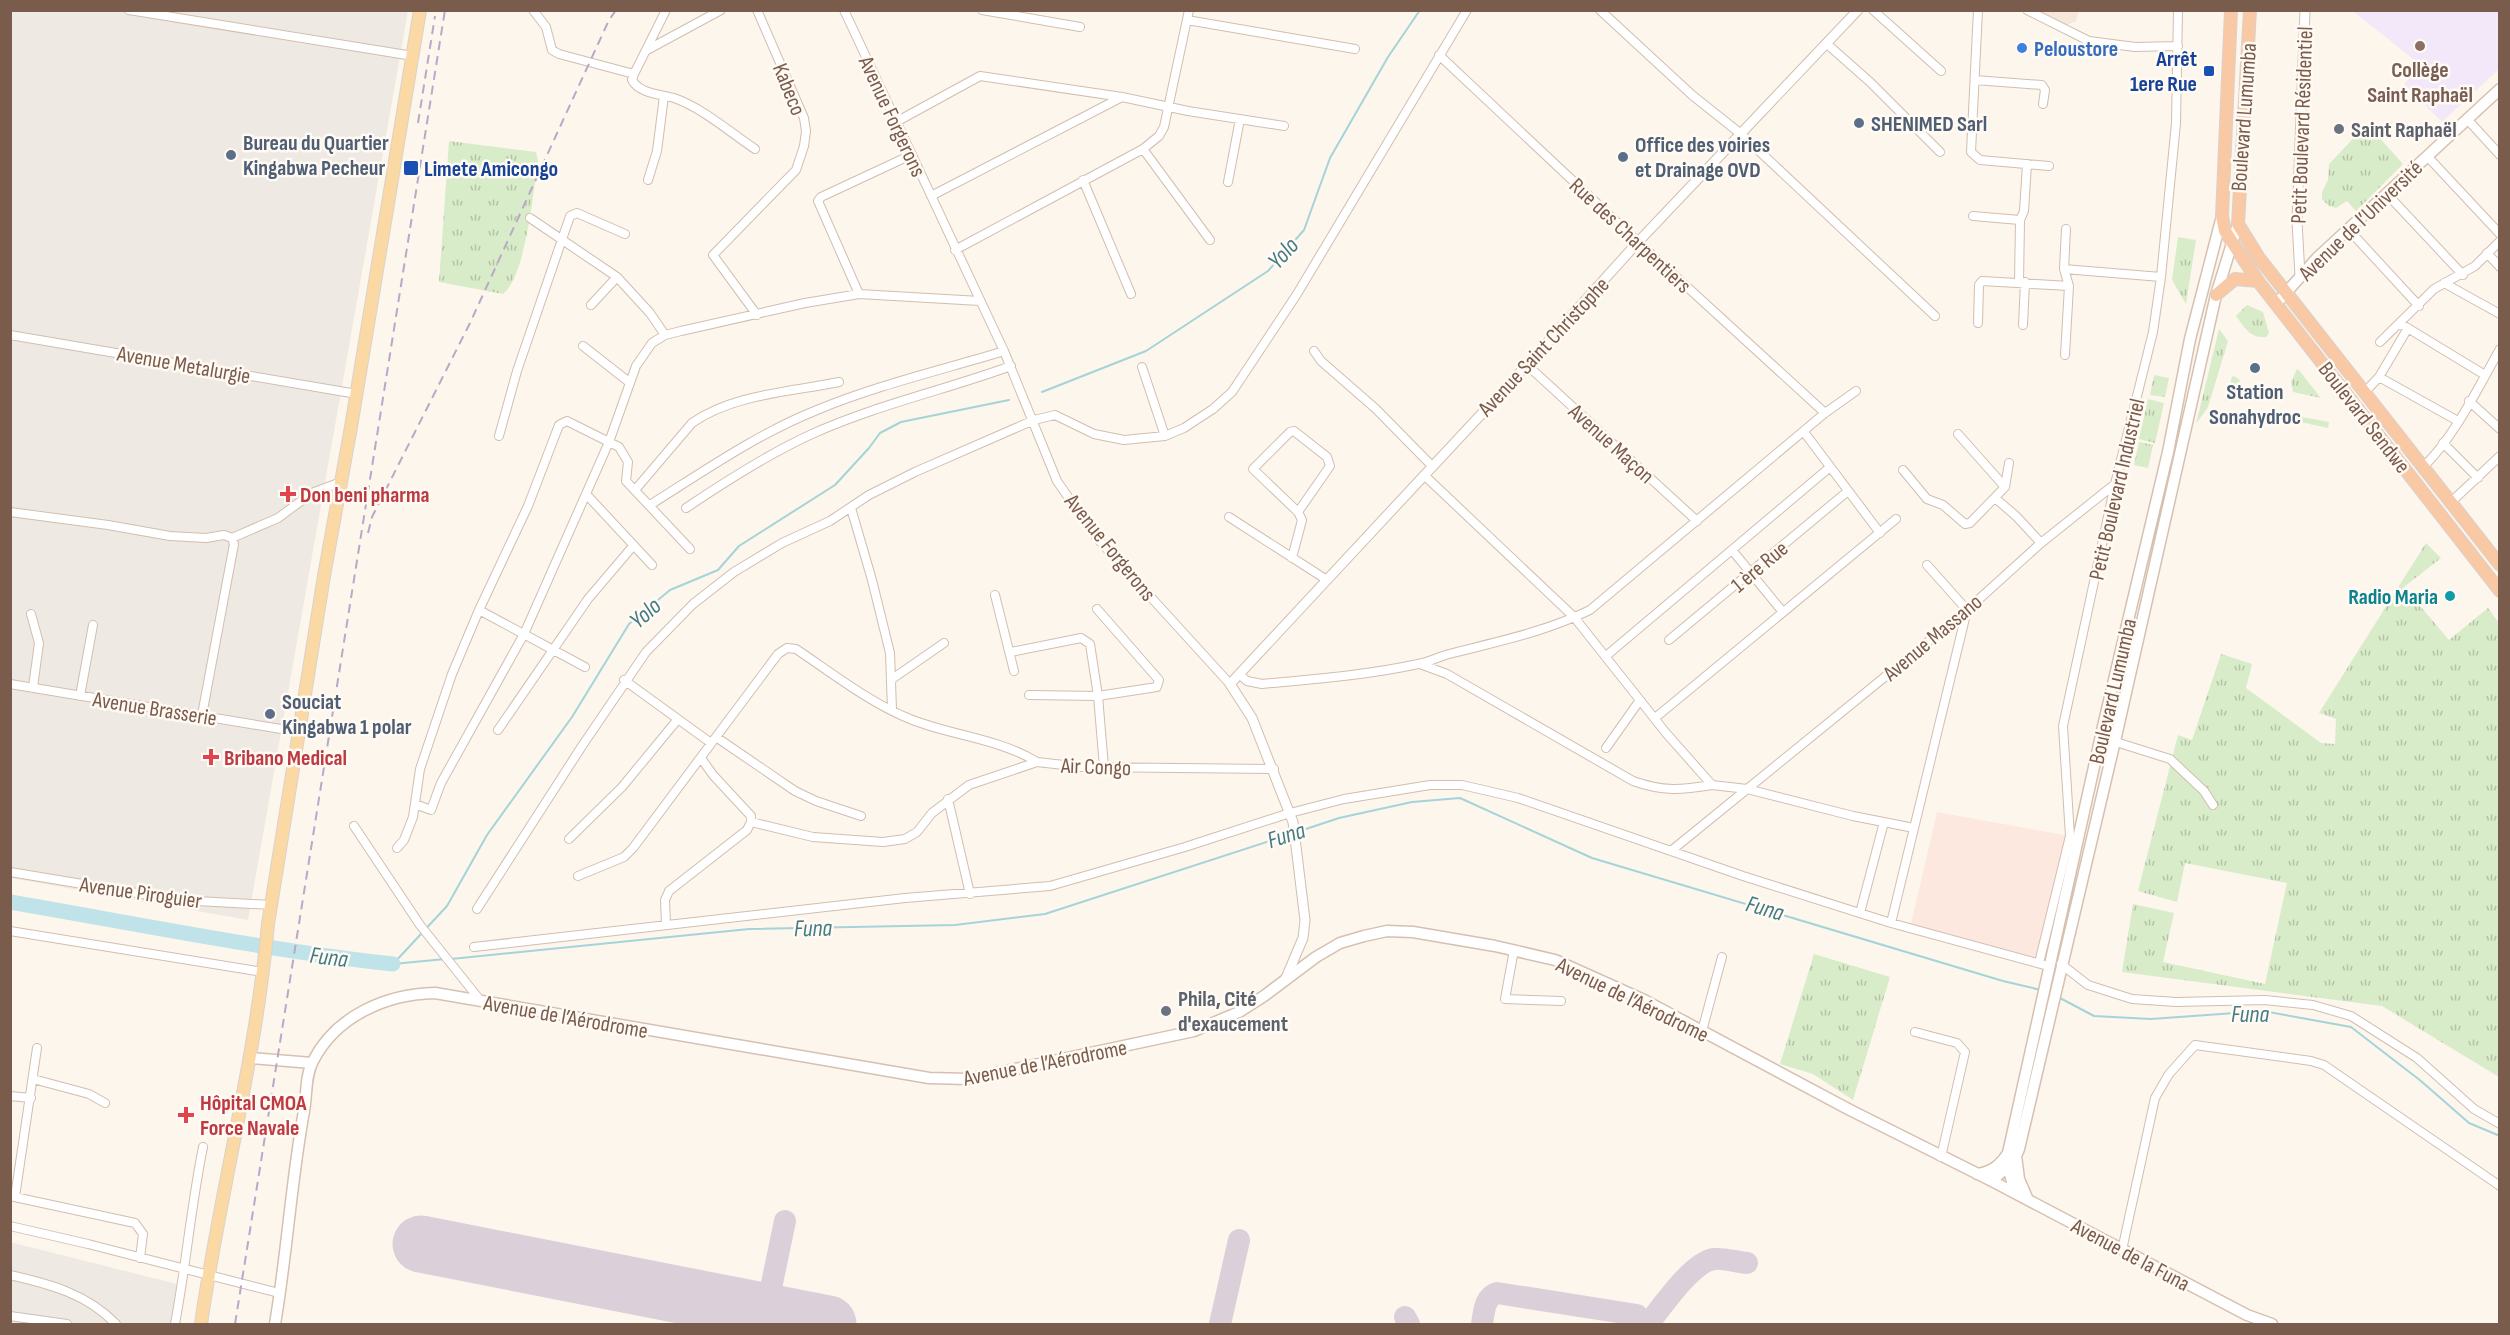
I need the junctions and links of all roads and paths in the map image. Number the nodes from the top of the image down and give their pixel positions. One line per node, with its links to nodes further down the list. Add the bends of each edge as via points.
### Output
1 (129, 10): 27 (street)
2 (420, 10): 27 (main road)
3 (533, 10): 29 (street, via 546,27 552,50)
4 (666, 10): 25 (street)
5 (721, 10): 25 (street)
6 (757, 10): 90 (street, Kabeco, via 804,118 804,146 796,170 713,255)
7 (843, 10): 38 (street, Avenue Forgerons)
8 (982, 10): 21 (street)
9 (1189, 10): 20 (street)
10 (1467, 10): 26 (street)
11 (1600, 10): 40 (street, via 1692,95)
12 (1858, 10): 22 (street, Avenue Saint Christophe)
13 (1873, 10): 28 (street)
14 (1978, 10): 30 (street)
15 (2027, 10): 23 (street, via 2089,41 2135,47)
16 (2178, 10): 23 (street, Petit Boulevard Industriel)
17 (2231, 10): 55 (highway, Boulevard Lumumba)
18 (2250, 10): 58 (highway, Boulevard Lumumba)
19 (2305, 10): 74 (street, Petit Boulevard Résidentiel, via 2298,221)
20 (1187, 20): 24 (street); 35 (street)
21 (1080, 27)
22 (1827, 44): 40 (street, Avenue Saint Christophe); 43 (street)
23 (2178, 46): 75 (street, Petit Boulevard Industriel, via 2176,123)
24 (1355, 49)
25 (646, 51): 29 (street)
26 (1439, 55): 66 (street, Rue des Charpentiers); 121 (street, via 1248,370 1213,409)
27 (413, 56): 112 (main road)
28 (1941, 71)
29 (634, 74): 32 (street, via 635,85)
30 (1974, 80): 34 (street, via 2042,85); 47 (street, via 1971,152 1980,160)
31 (2499, 89): 37 (main road, Avenue de l’Université)
32 (664, 96): 41 (street, via 694,108); 49 (street, via 657,151)
33 (1122, 97): 35 (street); 38 (street, via 980,76); 53 (street)
34 (2043, 104)
35 (1169, 107): 36 (street); 42 (street, via 1159,136)
36 (1240, 119): 39 (street); 51 (street)
37 (2467, 119): 45 (street); 46 (main road, Avenue de l’Université)
38 (896, 122): 44 (street, Avenue Forgerons)
39 (1284, 126)
40 (1741, 134): 66 (street, Avenue Saint Christophe); 91 (street)
41 (755, 149)
42 (1143, 149): 50 (street); 64 (street)
43 (1940, 152)
44 (911, 155): 53 (street, Avenue Forgerons); 82 (street, via 818,201)
45 (2499, 155)
46 (2427, 156): 52 (main road, Avenue de l’Université); 62 (street)
47 (2027, 164): 48 (street); 57 (street)
48 (2049, 166)
49 (648, 180)
50 (1083, 180): 68 (street); 83 (street)
51 (1228, 182)
52 (2386, 193): 60 (main road, Avenue de l’Université); 73 (street)
53 (931, 196): 68 (street, Avenue Forgerons)
54 (1973, 216): 57 (street)
55 (2222, 216): 67 (highway, Boulevard Lumumba); 194 (main road, Boulevard Lumumba)
56 (530, 218): 63 (street)
57 (2020, 220): 78 (street)
58 (2238, 224): 67 (main road, Boulevard Lumumba); 70 (highway, Boulevard Lumumba)
59 (2066, 229): 72 (street)
60 (2348, 229): 74 (main road, Avenue de l’Université); 88 (street)
61 (626, 234): 63 (street, via 577,213 570,216)
62 (2499, 234)
63 (562, 240): 76 (street); 120 (street)
64 (1210, 240)
65 (2499, 241): 69 (street)
66 (1638, 242): 103 (street, Avenue Saint Christophe); 114 (street, Rue des Charpentiers)
67 (2232, 242): 77 (highway, Boulevard Sendwe); 84 (main road, Boulevard Lumumba)
68 (956, 250): 85 (street, Avenue Forgerons)
69 (2487, 253): 71 (street); 73 (street)
70 (2259, 258): 81 (highway, Boulevard Sendwe)
71 (2499, 267)
72 (2064, 269): 75 (street); 80 (street)
73 (2463, 275): 79 (street)
74 (2300, 276): 81 (main road, Avenue de l’Université)
75 (2161, 277): 133 (street, Petit Boulevard Industriel, via 2153,332)
76 (617, 278): 87 (street); 96 (street)
77 (2258, 281): 84 (highway, via 2235,279); 86 (highway, Boulevard Sendwe)
78 (2022, 282): 80 (street); 92 (street, via 1980,283); 93 (street)
79 (2444, 283): 88 (street); 89 (street)
80 (2069, 286): 102 (street)
81 (2286, 291): 86 (main road, Avenue de l’Université); 111 (highway, Boulevard Sendwe)
82 (859, 294): 85 (street); 90 (street)
83 (1131, 294)
84 (2216, 295): 196 (main road, Boulevard Lumumba)
85 (980, 301): 99 (street, Avenue Forgerons)
86 (2276, 304): 160 (highway, Boulevard Sendwe)
87 (591, 305)
88 (2419, 306): 94 (street)
89 (2499, 314)
90 (757, 315): 96 (street)
91 (1935, 316)
92 (1978, 323)
93 (2023, 325)
94 (2404, 326): 97 (street); 106 (street); 107 (street)
95 (10, 334): 112 (street, Avenue Metalurgie)
96 (665, 335): 108 (street, via 646,349)
97 (2380, 342)
98 (583, 346): 108 (street)
99 (1005, 351): 104 (street, Avenue Forgerons); 140 (street, via 817,410 766,434)
100 (1314, 351): 126 (street)
101 (2499, 353): 106 (street)
102 (2066, 355)
103 (1527, 365): 126 (street, Avenue Saint Christophe); 147 (street, Avenue Maçon)
104 (1011, 366): 115 (street, Avenue Forgerons); 141 (street, via 812,434)
105 (1142, 367): 121 (street)
106 (2485, 375): 113 (street)
107 (2379, 377): 111 (street); 116 (street)
108 (629, 382): 122 (street)
109 (839, 382): 135 (street, via 747,400 701,417)
110 (1856, 391): 114 (street)
111 (2365, 392): 127 (highway, Boulevard Sendwe)
112 (357, 394): 132 (main road)
113 (2469, 401): 116 (street); 117 (street)
114 (1825, 413): 118 (street)
115 (1034, 420): 121 (street, via 1055,415 1094,434 1124,441); 142 (street, via 915,472); 182 (street, Avenue Forgerons, via 1057,481 1096,537)
116 (2458, 421): 123 (street)
117 (2499, 429)
118 (1804, 432): 128 (street); 147 (street)
119 (1958, 434): 134 (street)
120 (499, 436)
121 (1165, 436)
122 (609, 442): 135 (street, via 624,454 628,462 626,481); 137 (street); 163 (street, via 567,421 559,424 528,507)
123 (2443, 443): 127 (street); 131 (street)
124 (2499, 456): 131 (street)
125 (2009, 463): 134 (street)
126 (1432, 466): 130 (street, Avenue Saint Christophe)
127 (2423, 467): 139 (highway, Boulevard Sendwe)
128 (1829, 468): 136 (street); 153 (street)
129 (1903, 470): 138 (street, via 1927,499 1943,505 1965,524)
130 (1424, 476): 159 (street, Avenue Saint Christophe); 167 (street)
131 (2478, 478): 139 (street)
132 (341, 482): 149 (street, via 312,493 278,518); 193 (main road)
133 (2115, 484): 150 (street, Avenue Massano); 229 (street, Petit Boulevard Industriel, via 2063,726 2070,836)
134 (2005, 487): 138 (street)
135 (634, 490): 140 (street)
136 (1848, 491): 148 (street); 158 (street, 1 ère Rue)
137 (586, 494): 151 (street); 169 (street)
138 (1995, 498): 150 (street)
139 (2450, 503): 157 (highway, Boulevard Sendwe)
140 (650, 505): 152 (street)
141 (686, 508)
142 (850, 508): 179 (street, via 890,653); 180 (street, via 734,572 669,626)
143 (10, 512): 149 (street, via 170,536)
144 (1298, 512): 144 (street, via 1253,470 1294,431 1327,457 1330,466); 154 (street, via 1302,520)
145 (1229, 517): 154 (street)
146 (1896, 519): 148 (street)
147 (1698, 521): 167 (street, via 1590,610)
148 (1880, 533): 165 (street)
149 (232, 538): 189 (street)
150 (2041, 543): 164 (street, Avenue Massano)
151 (633, 546): 155 (street); 172 (street)
152 (690, 549)
153 (1732, 550): 158 (street); 174 (street)
154 (1292, 558): 159 (street)
155 (652, 565)
156 (1927, 565): 164 (street)
157 (2499, 566)
158 (1749, 573): 165 (street); 170 (street, 1 ère Rue)
159 (1327, 580): 178 (street, Avenue Saint Christophe)
160 (2499, 591)
161 (995, 595): 173 (street)
162 (1097, 609): 186 (street, via 1159,680 1154,688)
163 (479, 610): 169 (street); 205 (street, via 435,721 420,769)
164 (1967, 610): 203 (street, Avenue Massano); 212 (street)
165 (1782, 611): 190 (street)
166 (31, 614): 183 (street, via 39,643)
167 (1574, 617): 174 (street); 175 (street)
168 (93, 625): 185 (street)
169 (524, 633): 172 (street); 205 (street, via 441,783 431,810)
170 (1669, 640)
171 (944, 643): 179 (street)
172 (553, 648): 176 (street); 192 (street)
173 (1011, 652): 177 (street); 186 (street, via 1084,639 1090,644)
174 (1606, 656): 187 (street)
175 (1420, 664): 178 (street, via 1262,684 1247,681); 202 (street, via 1447,674 1633,781 1675,791)
176 (585, 667)
177 (1014, 671)
178 (1239, 674): 182 (street, Avenue Saint Christophe)
179 (892, 679): 188 (street)
180 (624, 681): 191 (street); 220 (street)
181 (10, 684): 183 (street, Avenue Brasserie)
182 (1230, 684): 201 (street, Avenue Forgerons, via 1252,718)
183 (33, 687): 185 (street, Avenue Brasserie)
184 (1029, 695): 186 (street)
185 (80, 696): 189 (street, Avenue Brasserie)
186 (1098, 696): 200 (street)
187 (1640, 700): 190 (street); 197 (street)
188 (892, 710): 195 (street, via 796,649 787,648 778,654); 199 (street, via 1021,752)
189 (202, 715): 193 (street, Avenue Brasserie)
190 (1655, 718): 202 (street)
191 (678, 719): 195 (street); 213 (street, via 622,787)
192 (498, 730)
193 (299, 732): 219 (main road)
194 (2100, 737): 196 (street); 229 (main road, Boulevard Lumumba)
195 (713, 740): 198 (street); 207 (street, via 795,791)
196 (2115, 741): 206 (street, via 2170,759); 228 (main road, Boulevard Lumumba)
197 (1606, 748)
198 (701, 758): 209 (street, via 751,816); 217 (street, via 624,857)
199 (1037, 762): 200 (street, Air Congo); 204 (street, Air Congo, via 969,785)
200 (1104, 767): 201 (street, Air Congo)
201 (1274, 770): 208 (street, Avenue Forgerons)
202 (1712, 785): 203 (street)
203 (1747, 789): 210 (street, via 1784,801); 215 (street, Avenue Massano)
204 (948, 799): 209 (street, Air Congo, via 917,832 905,839 883,842 813,837); 218 (street)
205 (415, 804): 214 (street, via 404,840)
206 (2213, 805)
207 (861, 816)
208 (1292, 817): 215 (street, via 1355,797 1430,785 1462,785 1518,798); 218 (street, via 1050,886); 231 (street, Avenue Forgerons, via 1305,920 1303,938)
209 (751, 822): 223 (street, via 747,830 669,891 665,900)
210 (1884, 822): 212 (street); 221 (street)
211 (354, 826): 232 (street, via 420,925)
212 (1914, 828): 222 (street)
213 (569, 839)
214 (397, 848)
215 (1671, 851): 221 (street)
216 (10, 872): 219 (street, Avenue Piroguier, via 179,900)
217 (578, 876)
218 (970, 894): 223 (street)
219 (272, 905): 230 (main road)
220 (477, 909)
221 (1860, 913): 222 (street)
222 (1891, 923): 229 (street)
223 (666, 924): 225 (street)
224 (10, 931): 230 (street)
225 (474, 947)
226 (1514, 950): 231 (main road, Avenue de l’Aérodrome, via 1388,931 1340,943); 233 (street, via 1505,999); 234 (main road, Avenue de l’Aérodrome, via 1583,970)
227 (1722, 957): 234 (street)
228 (2061, 964): 243 (street, via 2088,985 2132,999 2265,1000 2313,1005 2351,1016 2417,1058 2474,1109); 245 (main road, Boulevard Lumumba)
229 (2044, 969): 245 (main road, Boulevard Lumumba)
230 (263, 972): 237 (main road)
231 (1286, 978): 232 (main road, Avenue de l’Aérodrome, via 1239,1012 1194,1031 1056,1062 946,1080)
232 (480, 1000): 238 (main road, Avenue de l’Aérodrome, via 424,993 382,1002 345,1022)
233 (1561, 1001)
234 (1702, 1031): 246 (main road, Avenue de l’Aérodrome)
235 (1915, 1032): 246 (street, via 1957,1043 1965,1052)
236 (38, 1048): 239 (street)
237 (250, 1059): 238 (main road); 259 (main road)
238 (312, 1063): 260 (main road, Avenue de l’Aérodrome)
239 (33, 1079): 241 (street); 242 (street, via 89,1094)
240 (10, 1096): 241 (street)
241 (31, 1098): 252 (street)
242 (105, 1103)
243 (2499, 1124)
244 (202, 1147): 257 (street)
245 (2012, 1154): 247 (main road, Boulevard Lumumba); 248 (main road, via 1987,1173); 253 (main road)
246 (1941, 1157): 248 (main road, Avenue de l’Aérodrome)
247 (2008, 1167): 249 (main road, Boulevard Lumumba); 251 (main road)
248 (1977, 1174): 249 (main road, Avenue de l’Aérodrome)
249 (1992, 1181): 251 (main road, Avenue de la Funa)
250 (2499, 1186): 255 (street, via 2324,1065 2195,1045 2169,1074 2155,1098)
251 (2015, 1193): 253 (main road, Avenue de la Funa)
252 (13, 1196): 256 (street, via 135,1223 143,1234)
253 (2028, 1200): 255 (main road, Avenue de la Funa)
254 (10, 1226): 256 (street)
255 (2122, 1250): 267 (main road, Avenue de la Funa)
256 (140, 1258): 257 (street)
257 (185, 1270): 259 (street); 264 (street)
258 (10, 1275): 263 (street, via 84,1298)
259 (208, 1276): 260 (street); 265 (main road)
260 (279, 1293): 266 (main road, Avenue de l’Aérodrome)
261 (10, 1316): 262 (street)
262 (67, 1324)
263 (116, 1324)
264 (175, 1324)
265 (201, 1324)
266 (275, 1324)
267 (2272, 1324)

